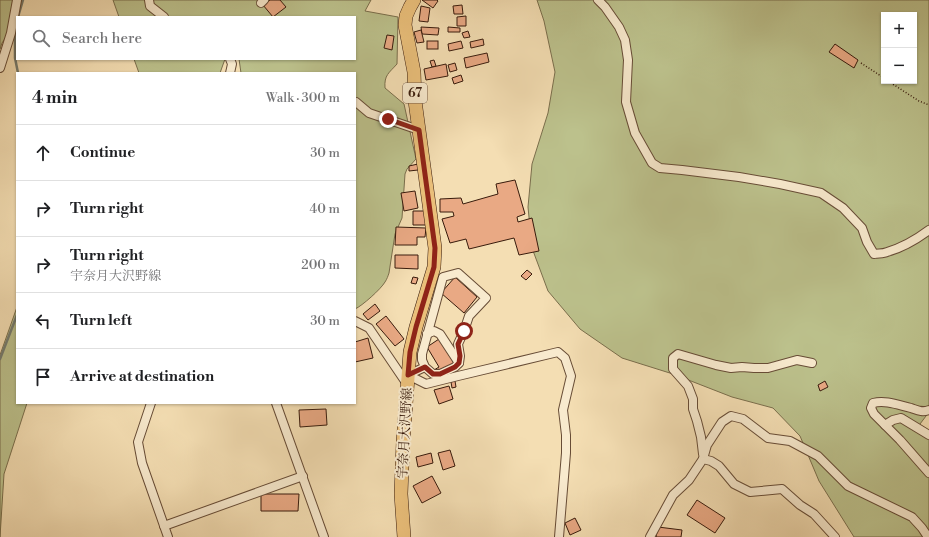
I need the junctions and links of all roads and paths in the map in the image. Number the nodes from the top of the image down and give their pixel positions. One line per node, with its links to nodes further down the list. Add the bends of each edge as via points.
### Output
1 (17, 0): 8 (street, via 11,33)
2 (149, 0): 5 (street, via 150,6)
3 (414, 0): 14 (main road, 宇奈月大沢野線 / 67, via 406,16 405,25 414,72)
4 (598, 0): 15 (street, via 619,27 625,40 628,60 626,102 635,133 652,163 660,168 739,177 821,193 843,208 862,228 874,254 900,247)
5 (163, 16)
6 (230, 60): 9 (street)
7 (861, 63): 10 (path)
8 (0, 68)
9 (230, 72)
10 (881, 76)
11 (893, 84): 13 (path)
12 (356, 102): 14 (street, via 369,113)
13 (929, 105)
14 (419, 130): 21 (main road, 宇奈月大沢野線 / 67, via 435,248 434,267 412,345)
15 (929, 230)
16 (356, 322): 21 (street, via 369,328)
17 (427, 334): 18 (street, via 434,331 440,334); 18 (street, via 443,277 458,273 486,298 469,316 458,344); 20 (street, via 422,354)
18 (459, 363): 20 (street, via 440,374 433,374)
19 (812, 363): 27 (street, via 797,360 768,368 730,368 678,354 673,358 673,369 688,386 693,399)
20 (425, 367): 21 (street)
21 (408, 379): 33 (main road, 宇奈月大沢野線 / 67, via 401,494); 34 (street, via 426,384 558,352 565,358 572,376 563,410 566,453)
22 (151, 404): 30 (street, via 138,442 142,463)
23 (276, 404): 29 (street)
24 (929, 410): 25 (street, via 924,412 881,401 873,403 871,408 874,414)
25 (885, 425): 26 (street, via 901,418); 28 (street)
26 (929, 435)
27 (703, 459): 35 (street, via 689,480 673,494); 36 (street, via 719,466 734,484 750,492 782,489 814,514); 37 (street, via 707,446 722,422 731,416 743,419 768,438 790,441 818,456 848,486 912,517)
28 (929, 473)
29 (303, 476): 30 (street); 32 (street)
30 (164, 526): 31 (street)
31 (168, 537)
32 (324, 537)
33 (404, 537)
34 (559, 537)
35 (650, 537)
36 (835, 537)
37 (928, 537)

